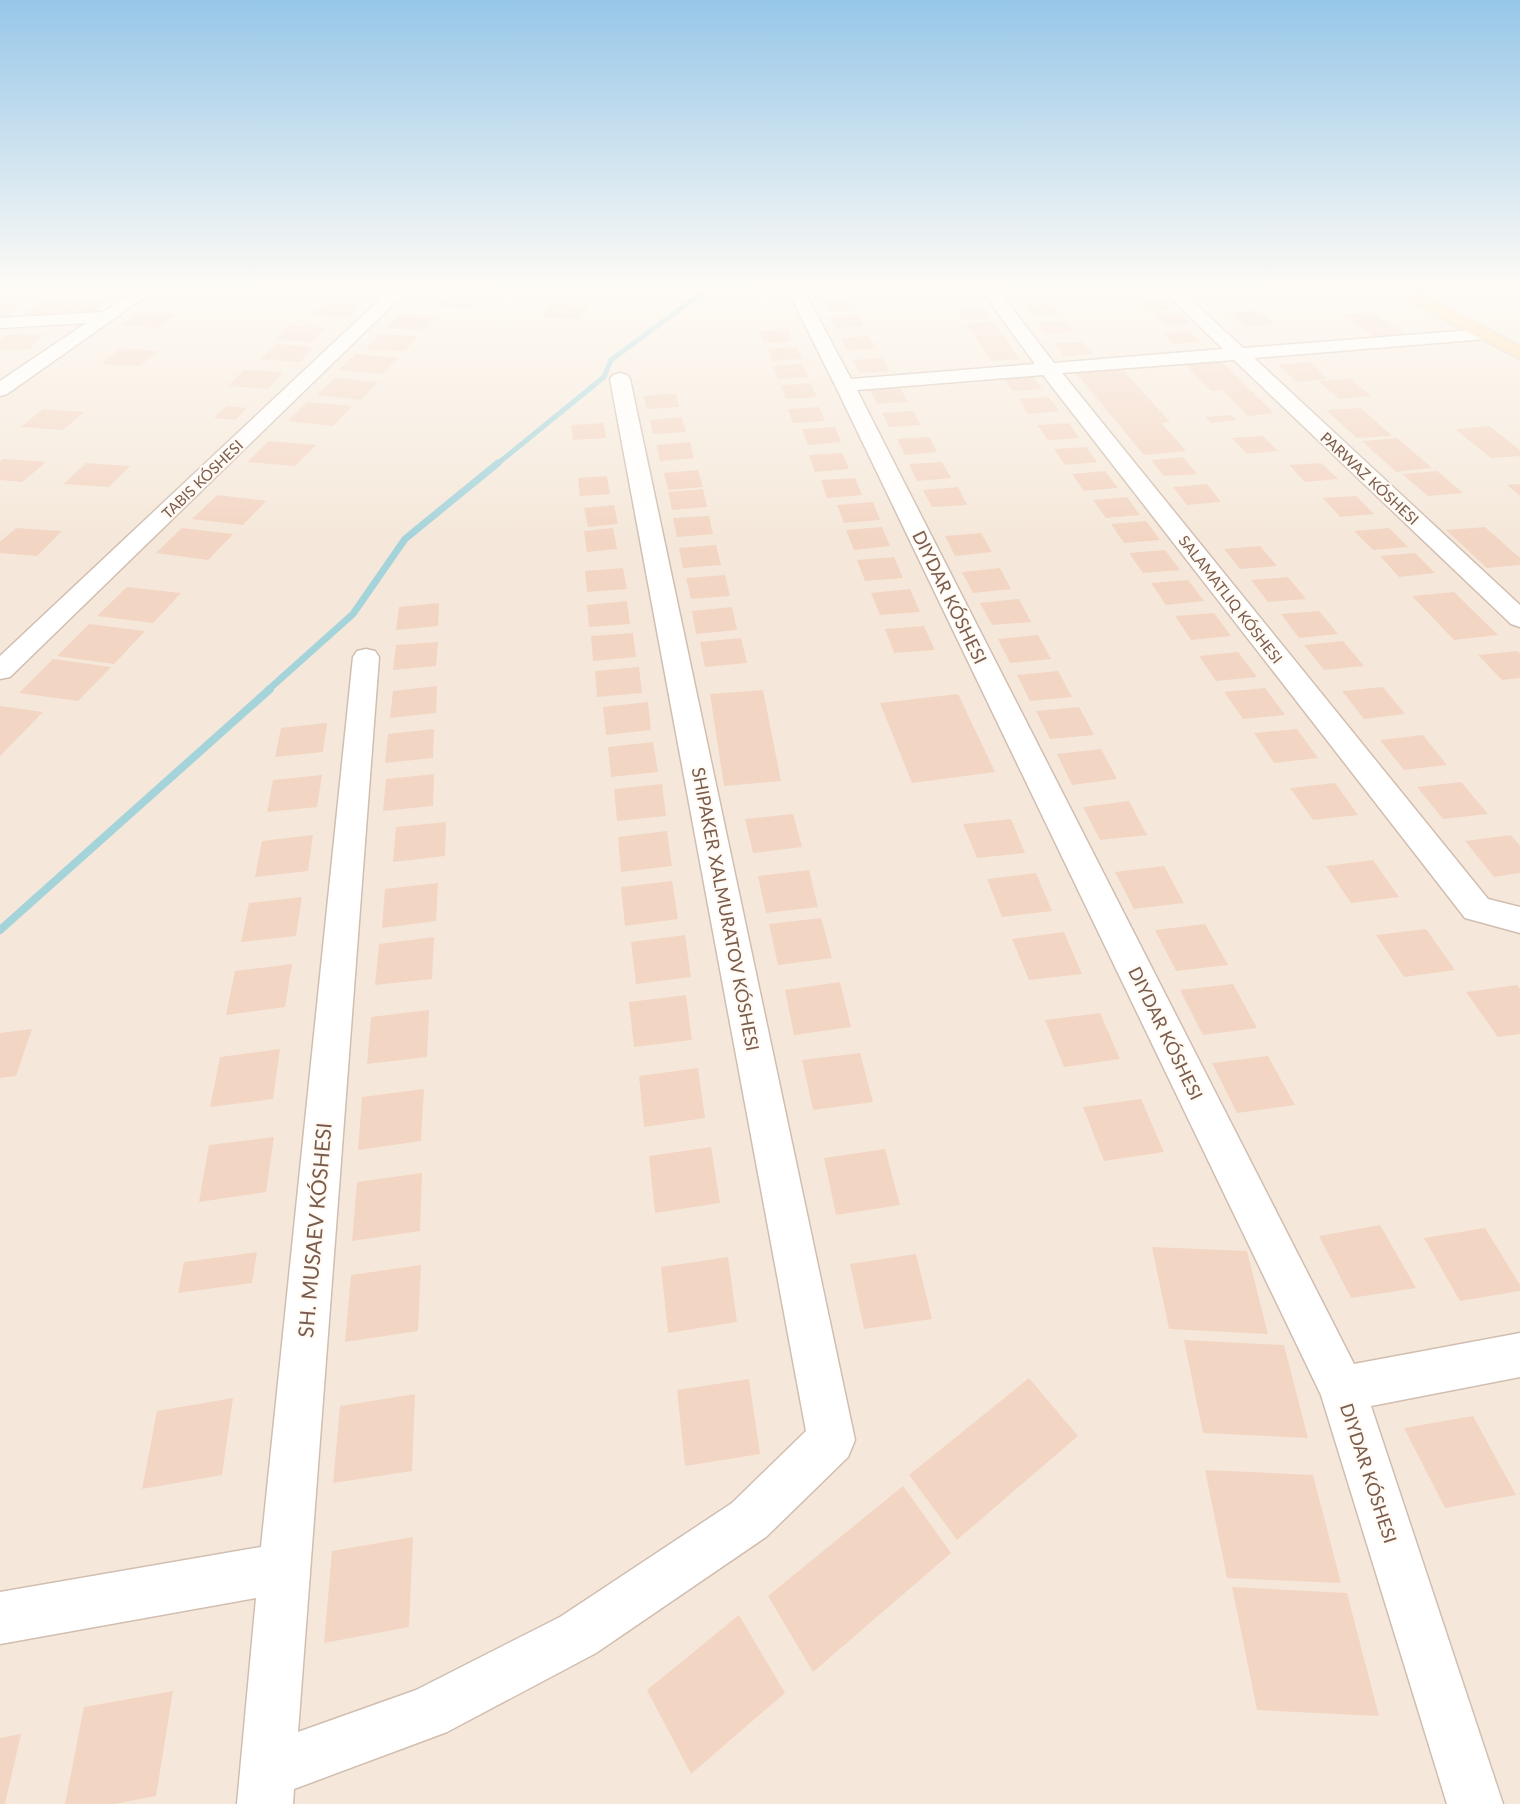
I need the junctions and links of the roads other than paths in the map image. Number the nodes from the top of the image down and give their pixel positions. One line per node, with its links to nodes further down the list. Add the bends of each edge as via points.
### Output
1 (28, 371): 9 (street)
2 (315, 371): 12 (street)
3 (838, 371): 8 (street, DIYDAR KÓSHESI)
4 (1009, 371): 8 (street)
5 (1050, 371): 13 (street, via 1477,909)
6 (1256, 371): 10 (street, PARWAZ KÓSHESI)
7 (620, 379): 18 (street, via 831,1440 748,1520 578,1635 428,1713)
8 (845, 385): 15 (street, DIYDAR KÓSHESI)
9 (0, 390)
10 (1520, 620)
11 (366, 657): 16 (street, SH. MUSAEV KÓSHESI)
12 (0, 671)
13 (1520, 920)
14 (1520, 1355): 15 (street)
15 (1342, 1389): 19 (street, DIYDAR KÓSHESI)
16 (284, 1568): 17 (street); 18 (street, SH. MUSAEV KÓSHESI)
17 (0, 1618)
18 (266, 1788)
19 (1475, 1804)

